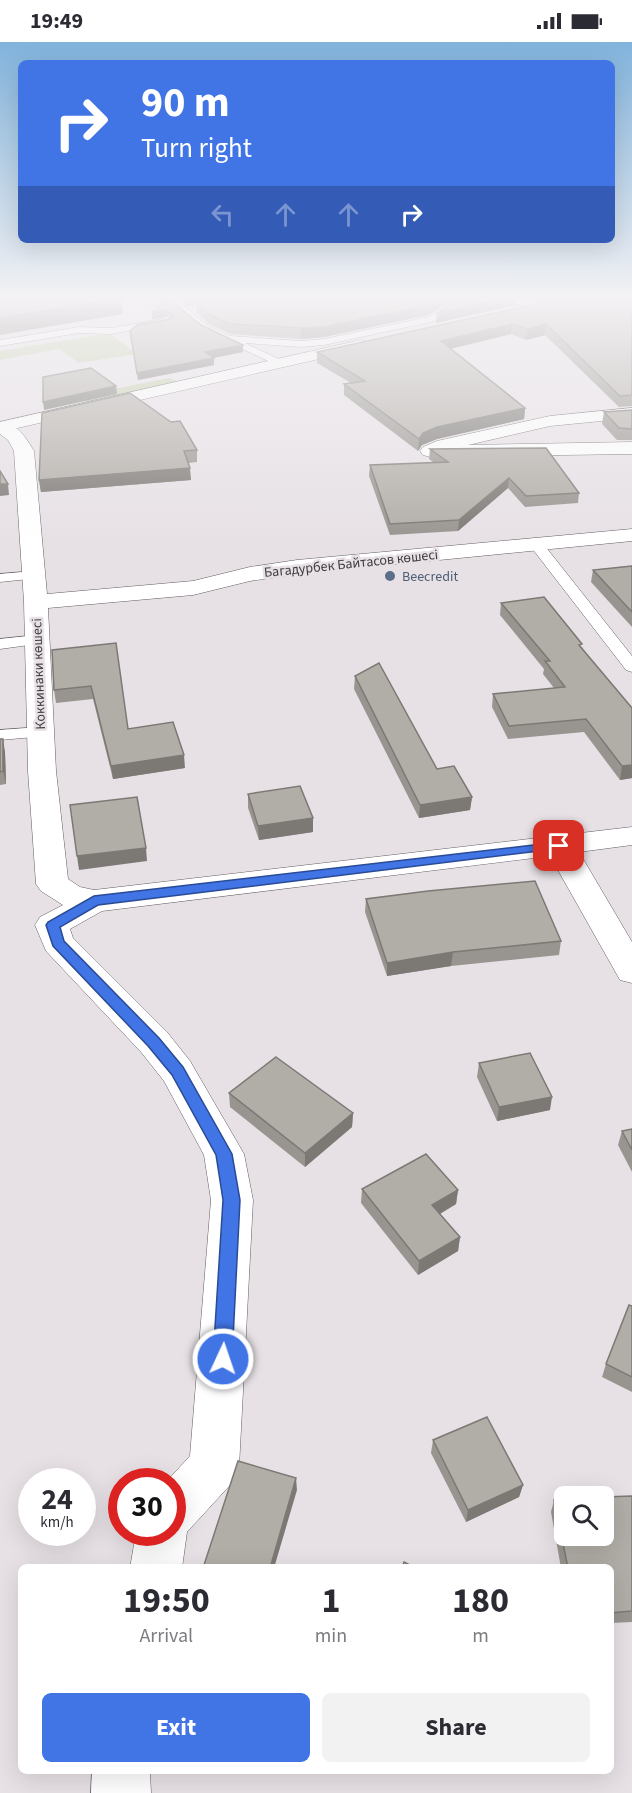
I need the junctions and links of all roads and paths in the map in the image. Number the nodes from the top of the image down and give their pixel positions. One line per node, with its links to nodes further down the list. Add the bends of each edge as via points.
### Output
1 (206, 380): 3 (street)
2 (632, 413): 4 (street, via 550,421 430,451)
3 (1, 427): 7 (street, Коккинаки көшесі, via 15,437 24,451)
4 (632, 448)
5 (632, 535): 6 (street, Багадурбек Байтасов көшесі)
6 (536, 544): 9 (street, Багадурбек Байтасов көшесі, via 297,567 193,588); 12 (lane)
7 (34, 575): 8 (lane); 9 (street, Коккинаки көшесі)
8 (0, 578)
9 (36, 602): 10 (street, Коккинаки көшесі)
10 (38, 640): 11 (lane); 13 (street, Коккинаки көшесі)
11 (0, 644)
12 (632, 667)
13 (40, 732): 14 (lane); 17 (street, Коккинаки көшесі, via 52,884 70,896)
14 (0, 735)
15 (632, 836): 16 (street)
16 (559, 846): 17 (street); 18 (street)
17 (94, 901): 19 (street, via 52,925 58,943 177,1071 224,1154 232,1200 214,1467)
18 (632, 971)
19 (186, 1498)
20 (160, 1546): 21 (street)
21 (157, 1564)
22 (121, 1774): 23 (street)
23 (121, 1793)

